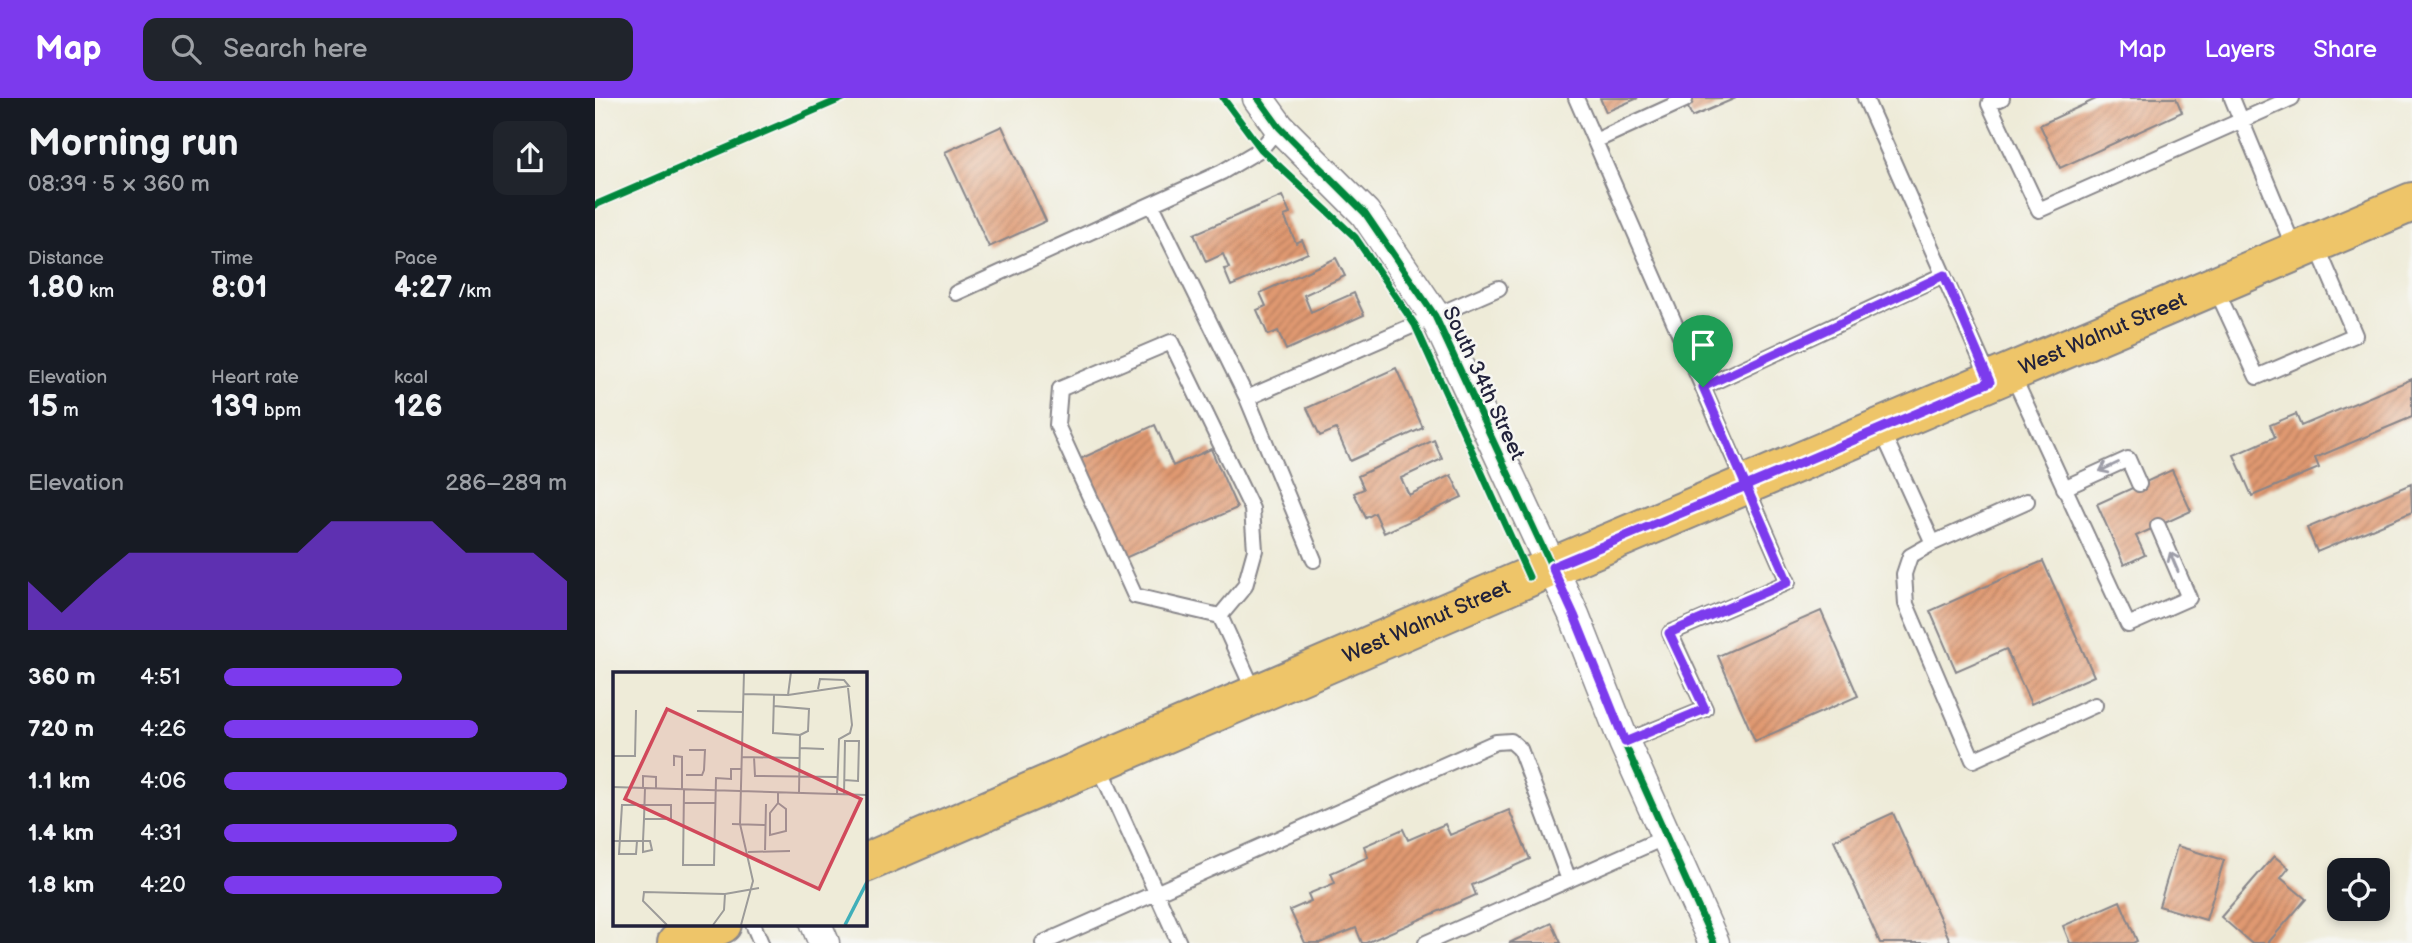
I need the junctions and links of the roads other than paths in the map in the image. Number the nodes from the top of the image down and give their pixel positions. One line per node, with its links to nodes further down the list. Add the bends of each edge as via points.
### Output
1 (1258, 98): 9 (street, South 34th Street)
2 (1576, 98): 10 (lane)
3 (1865, 98): 14 (lane)
4 (2002, 98): 8 (lane, via 1989,104 2039,210)
5 (2232, 98): 8 (lane)
6 (2292, 98): 8 (lane)
7 (1685, 100): 10 (lane)
8 (2242, 121): 13 (lane)
9 (1279, 127): 12 (lane, via 1261,149); 18 (street, South 34th Street, via 1365,213)
10 (1595, 141): 20 (lane)
11 (2412, 202): 13 (main road, West Walnut Street)
12 (1152, 205): 17 (lane); 21 (lane)
13 (2306, 247): 15 (main road, West Walnut Street); 15 (lane, via 2355,335 2257,377)
14 (1944, 275): 19 (lane); 20 (lane)
15 (2215, 286): 19 (main road, West Walnut Street)
16 (1499, 288): 18 (lane)
17 (956, 293)
18 (1435, 316): 21 (lane); 30 (street, South 34th Street)
19 (2001, 377): 22 (main road, West Walnut Street); 25 (lane)
20 (1703, 387): 24 (lane)
21 (1247, 398): 29 (lane)
22 (1881, 428): 24 (main road, West Walnut Street); 28 (lane)
23 (2139, 484): 25 (lane, one-way to 25, via 2128,458)
24 (1746, 486): 30 (main road, West Walnut Street); 34 (lane, via 1788,582 1669,633 1705,709)
25 (2064, 488): 27 (lane, one-way to 27, via 2128,625 2189,598)
26 (2027, 501): 28 (lane)
27 (2158, 526)
28 (1933, 543): 33 (lane, via 1910,556 1904,574 1906,604 1973,760)
29 (1314, 560)
30 (1552, 567): 32 (main road, West Walnut Street); 34 (street, South 34th Street)
31 (1220, 616): 31 (lane, via 1245,586 1255,550 1252,509 1171,342 1060,389 1057,425 1135,596); 32 (lane)
32 (1256, 694): 35 (main road, West Walnut Street)
33 (2095, 705)
34 (1625, 742): 36 (street, South 34th Street)
35 (1097, 763): 37 (main road, West Walnut Street); 39 (lane)
36 (1668, 836): 38 (lane); 49 (street, South 34th Street)
37 (866, 863)
38 (1569, 880): 39 (lane, via 1520,749 1511,741 1496,741); 48 (lane)
39 (1156, 893): 46 (lane); 47 (lane)
40 (717, 926): 43 (main road)
41 (754, 926): 44 (lane)
42 (816, 926): 45 (street)
43 (677, 943)
44 (761, 943)
45 (824, 943)
46 (1043, 943)
47 (1179, 943)
48 (1426, 943)
49 (1714, 943)

